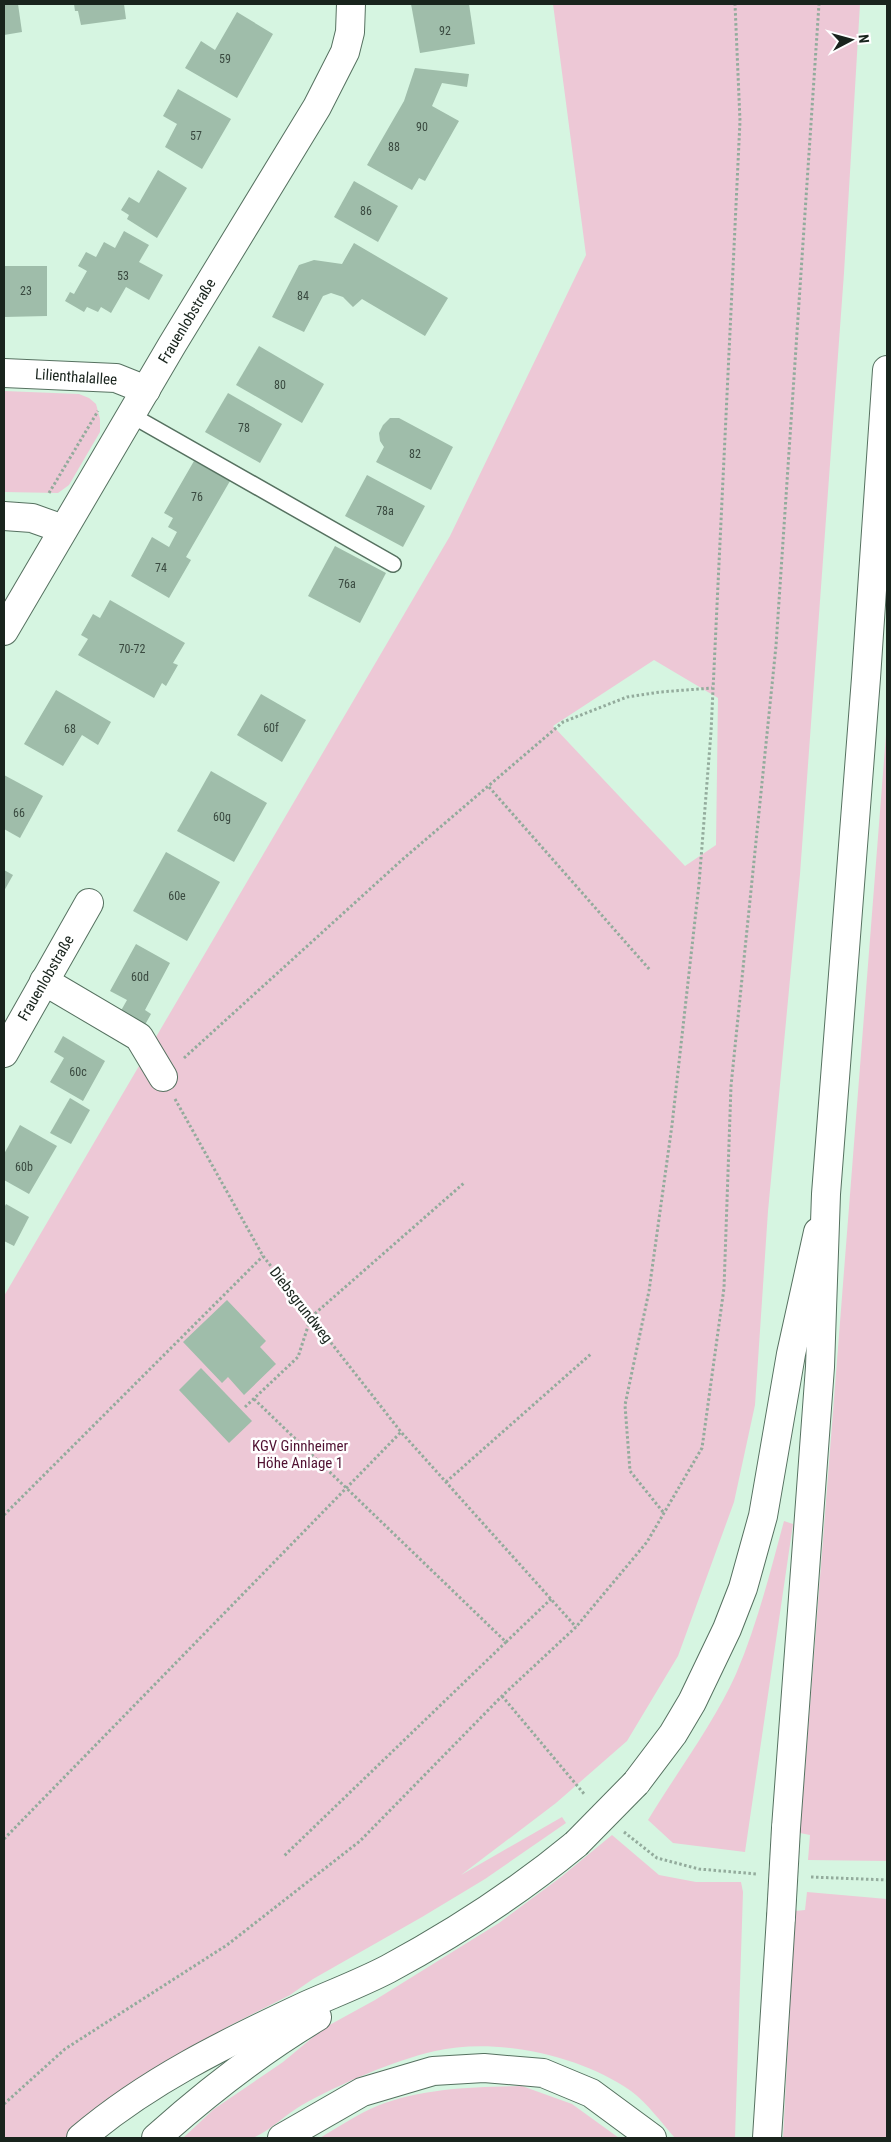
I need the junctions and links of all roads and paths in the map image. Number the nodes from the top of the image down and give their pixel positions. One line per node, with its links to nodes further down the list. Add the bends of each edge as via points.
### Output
1 (351, 4): 6 (main road, Frauenlobstraße, via 345,52 317,107)
2 (735, 4): 14 (path, via 740,121)
3 (819, 4): 31 (path, via 776,646 731,1086 724,1288 702,1448)
4 (887, 370): 22 (main road)
5 (4, 373): 6 (main road, Lilienthalallee, via 116,378)
6 (146, 390): 8 (main road, Frauenlobstraße)
7 (98, 411): 9 (path)
8 (131, 415): 11 (main road, Frauenlobstraße); 12 (lane)
9 (49, 493)
10 (4, 516): 11 (main road, via 32,518)
11 (63, 529): 13 (main road, Frauenlobstraße)
12 (393, 564)
13 (4, 631)
14 (712, 688): 15 (path, via 627,697 563,722); 31 (path, via 699,884 672,1125 649,1291 625,1405 630,1471)
15 (489, 787): 17 (path); 20 (path, via 403,859)
16 (89, 903): 18 (main road, Frauenlobstraße)
17 (650, 970)
18 (44, 981): 19 (main road, Frauenlobstraße); 20 (main road, via 139,1037)
19 (4, 1053)
20 (162, 1077): 23 (path, Diebsgrundweg)
21 (464, 1183): 24 (path)
22 (826, 1194): 44 (main road, bridge, via 792,1354 763,1516 743,1588 727,1629 674,1734 636,1783 576,1844 496,1905); 50 (main road, bridge, via 820,1367)
23 (264, 1256): 24 (path, Diebsgrundweg); 32 (path)
24 (311, 1317): 26 (path, via 298,1357); 28 (path, Diebsgrundweg)
25 (592, 1352): 29 (path)
26 (254, 1399): 27 (path); 30 (path)
27 (245, 1407)
28 (401, 1432): 29 (path, Diebsgrundweg); 30 (path)
29 (446, 1482): 33 (path, Diebsgrundweg)
30 (347, 1487): 35 (path); 39 (path)
31 (663, 1512): 34 (path, via 647,1542)
32 (4, 1515)
33 (551, 1599): 34 (path, Diebsgrundweg); 35 (path)
34 (576, 1627): 36 (path)
35 (506, 1642): 40 (path)
36 (502, 1696): 37 (path); 45 (path, via 360,1841 227,1945 64,2049)
37 (591, 1801)
38 (618, 1828): 41 (path, via 656,1858 699,1869)
39 (4, 1839)
40 (284, 1856)
41 (766, 1874)
42 (806, 1876): 43 (path)
43 (887, 1880)
44 (386, 1970): 46 (main road, via 192,2062 122,2106); 47 (main road, via 333,2008 282,2038)
45 (4, 2104)
46 (81, 2138)
47 (156, 2138)
48 (282, 2138): 49 (main road, via 362,2092 433,2071 484,2068 543,2073 590,2093)
49 (652, 2138)
50 (767, 2138)

